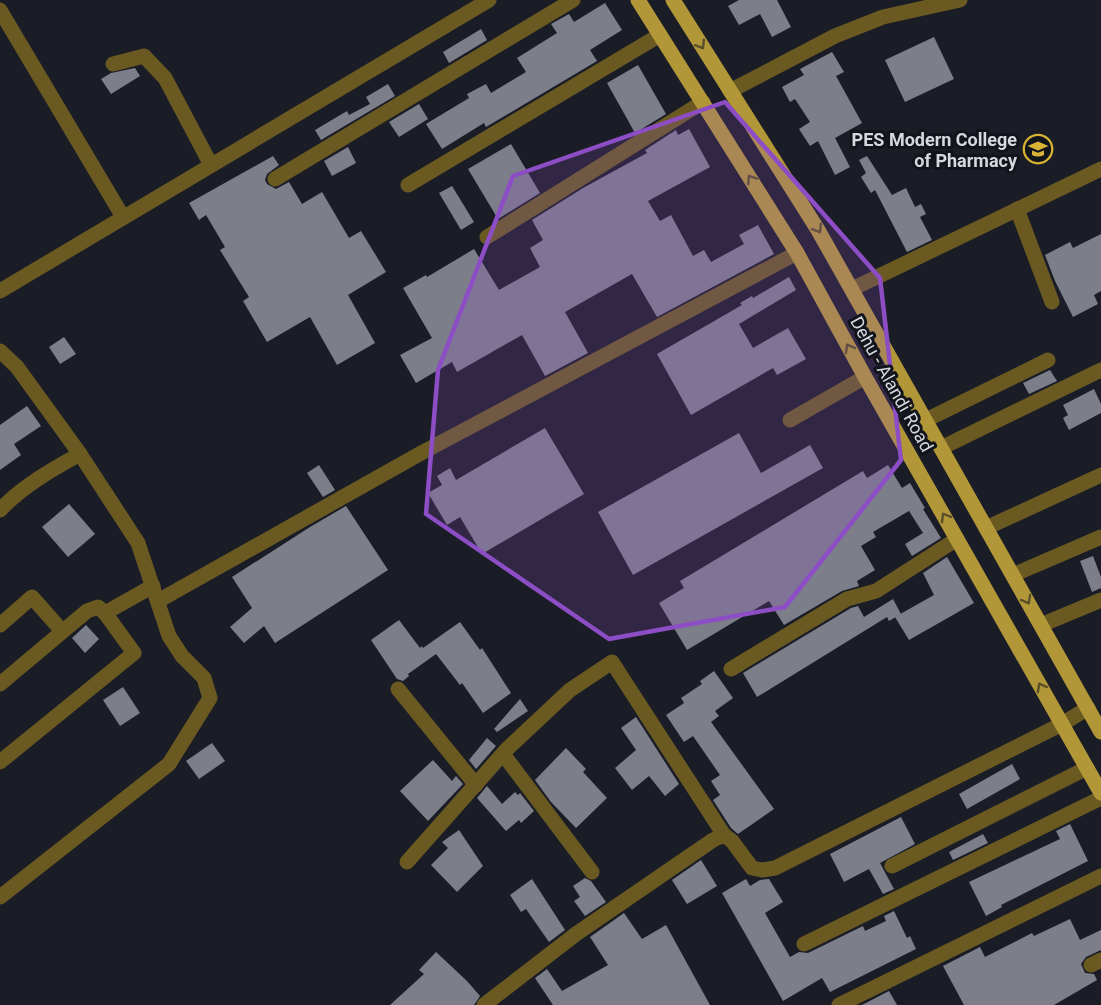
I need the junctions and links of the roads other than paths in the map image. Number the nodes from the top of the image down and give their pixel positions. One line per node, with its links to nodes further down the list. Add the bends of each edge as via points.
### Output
1 (489, 0): 11 (street)
2 (573, 0): 13 (street)
3 (638, 0): 7 (main road, Dehu - Alandi Road)
4 (673, 0): 9 (main road, Dehu - Alandi Road, one-way to 9)
5 (960, 0): 9 (street, via 901,13 835,36)
6 (0, 10): 16 (street)
7 (660, 35): 10 (main road, Dehu - Alandi Road); 14 (street)
8 (113, 64): 11 (street, via 144,56 165,78)
9 (730, 91): 19 (main road, Dehu - Alandi Road, one-way to 19)
10 (703, 102): 17 (street); 18 (main road, Dehu - Alandi Road, one-way to 10)
11 (211, 165): 16 (street)
12 (1101, 169): 15 (street)
13 (275, 179)
14 (408, 185)
15 (1017, 209): 19 (street); 21 (street)
16 (123, 217): 20 (street)
17 (487, 237)
18 (796, 253): 25 (main road, Dehu - Alandi Road, one-way to 18); 36 (street)
19 (852, 290): 27 (main road, Dehu - Alandi Road)
20 (0, 291)
21 (1052, 302)
22 (0, 351): 29 (street, via 17,367)
23 (1048, 360): 27 (street)
24 (1101, 370): 28 (street)
25 (865, 377): 26 (street); 34 (main road, Dehu - Alandi Road, one-way to 25)
26 (790, 420)
27 (926, 420): 28 (main road, Dehu - Alandi Road)
28 (941, 448): 32 (main road, Dehu - Alandi Road)
29 (80, 454): 31 (street, via 13,496); 36 (street, via 138,543)
30 (1101, 474): 32 (street)
31 (0, 510)
32 (986, 528): 35 (main road, Dehu - Alandi Road)
33 (1101, 537): 35 (street)
34 (957, 539): 42 (street, via 876,591 847,599); 46 (main road, Dehu - Alandi Road, one-way to 34)
35 (1013, 576): 40 (main road, Dehu - Alandi Road, one-way to 40)
36 (156, 594): 38 (street); 59 (street, via 168,636 204,678 210,698 168,764)
37 (1101, 600): 40 (street)
38 (105, 613): 41 (street, via 98,607 87,611); 49 (street, via 134,653)
39 (0, 625): 41 (street, via 32,597)
40 (1041, 625): 45 (main road, Dehu - Alandi Road)
41 (62, 632): 43 (street)
42 (731, 669)
43 (0, 684)
44 (398, 689): 51 (street)
45 (1088, 708): 46 (street); 47 (main road, Dehu - Alandi Road)
46 (1062, 724): 50 (main road, Dehu - Alandi Road); 54 (street, via 775,868 752,868)
47 (1101, 732)
48 (503, 754): 51 (street); 54 (street, via 570,690 612,662); 57 (street)
49 (0, 762)
50 (1087, 768): 52 (main road, Dehu - Alandi Road); 56 (street)
51 (476, 784): 55 (street)
52 (1101, 793)
53 (1101, 798): 60 (street)
54 (724, 835): 61 (street, via 576,934)
55 (406, 862)
56 (892, 866)
57 (592, 872)
58 (1101, 876): 62 (street)
59 (0, 897)
60 (804, 944)
61 (484, 1005)
62 (839, 1005)

